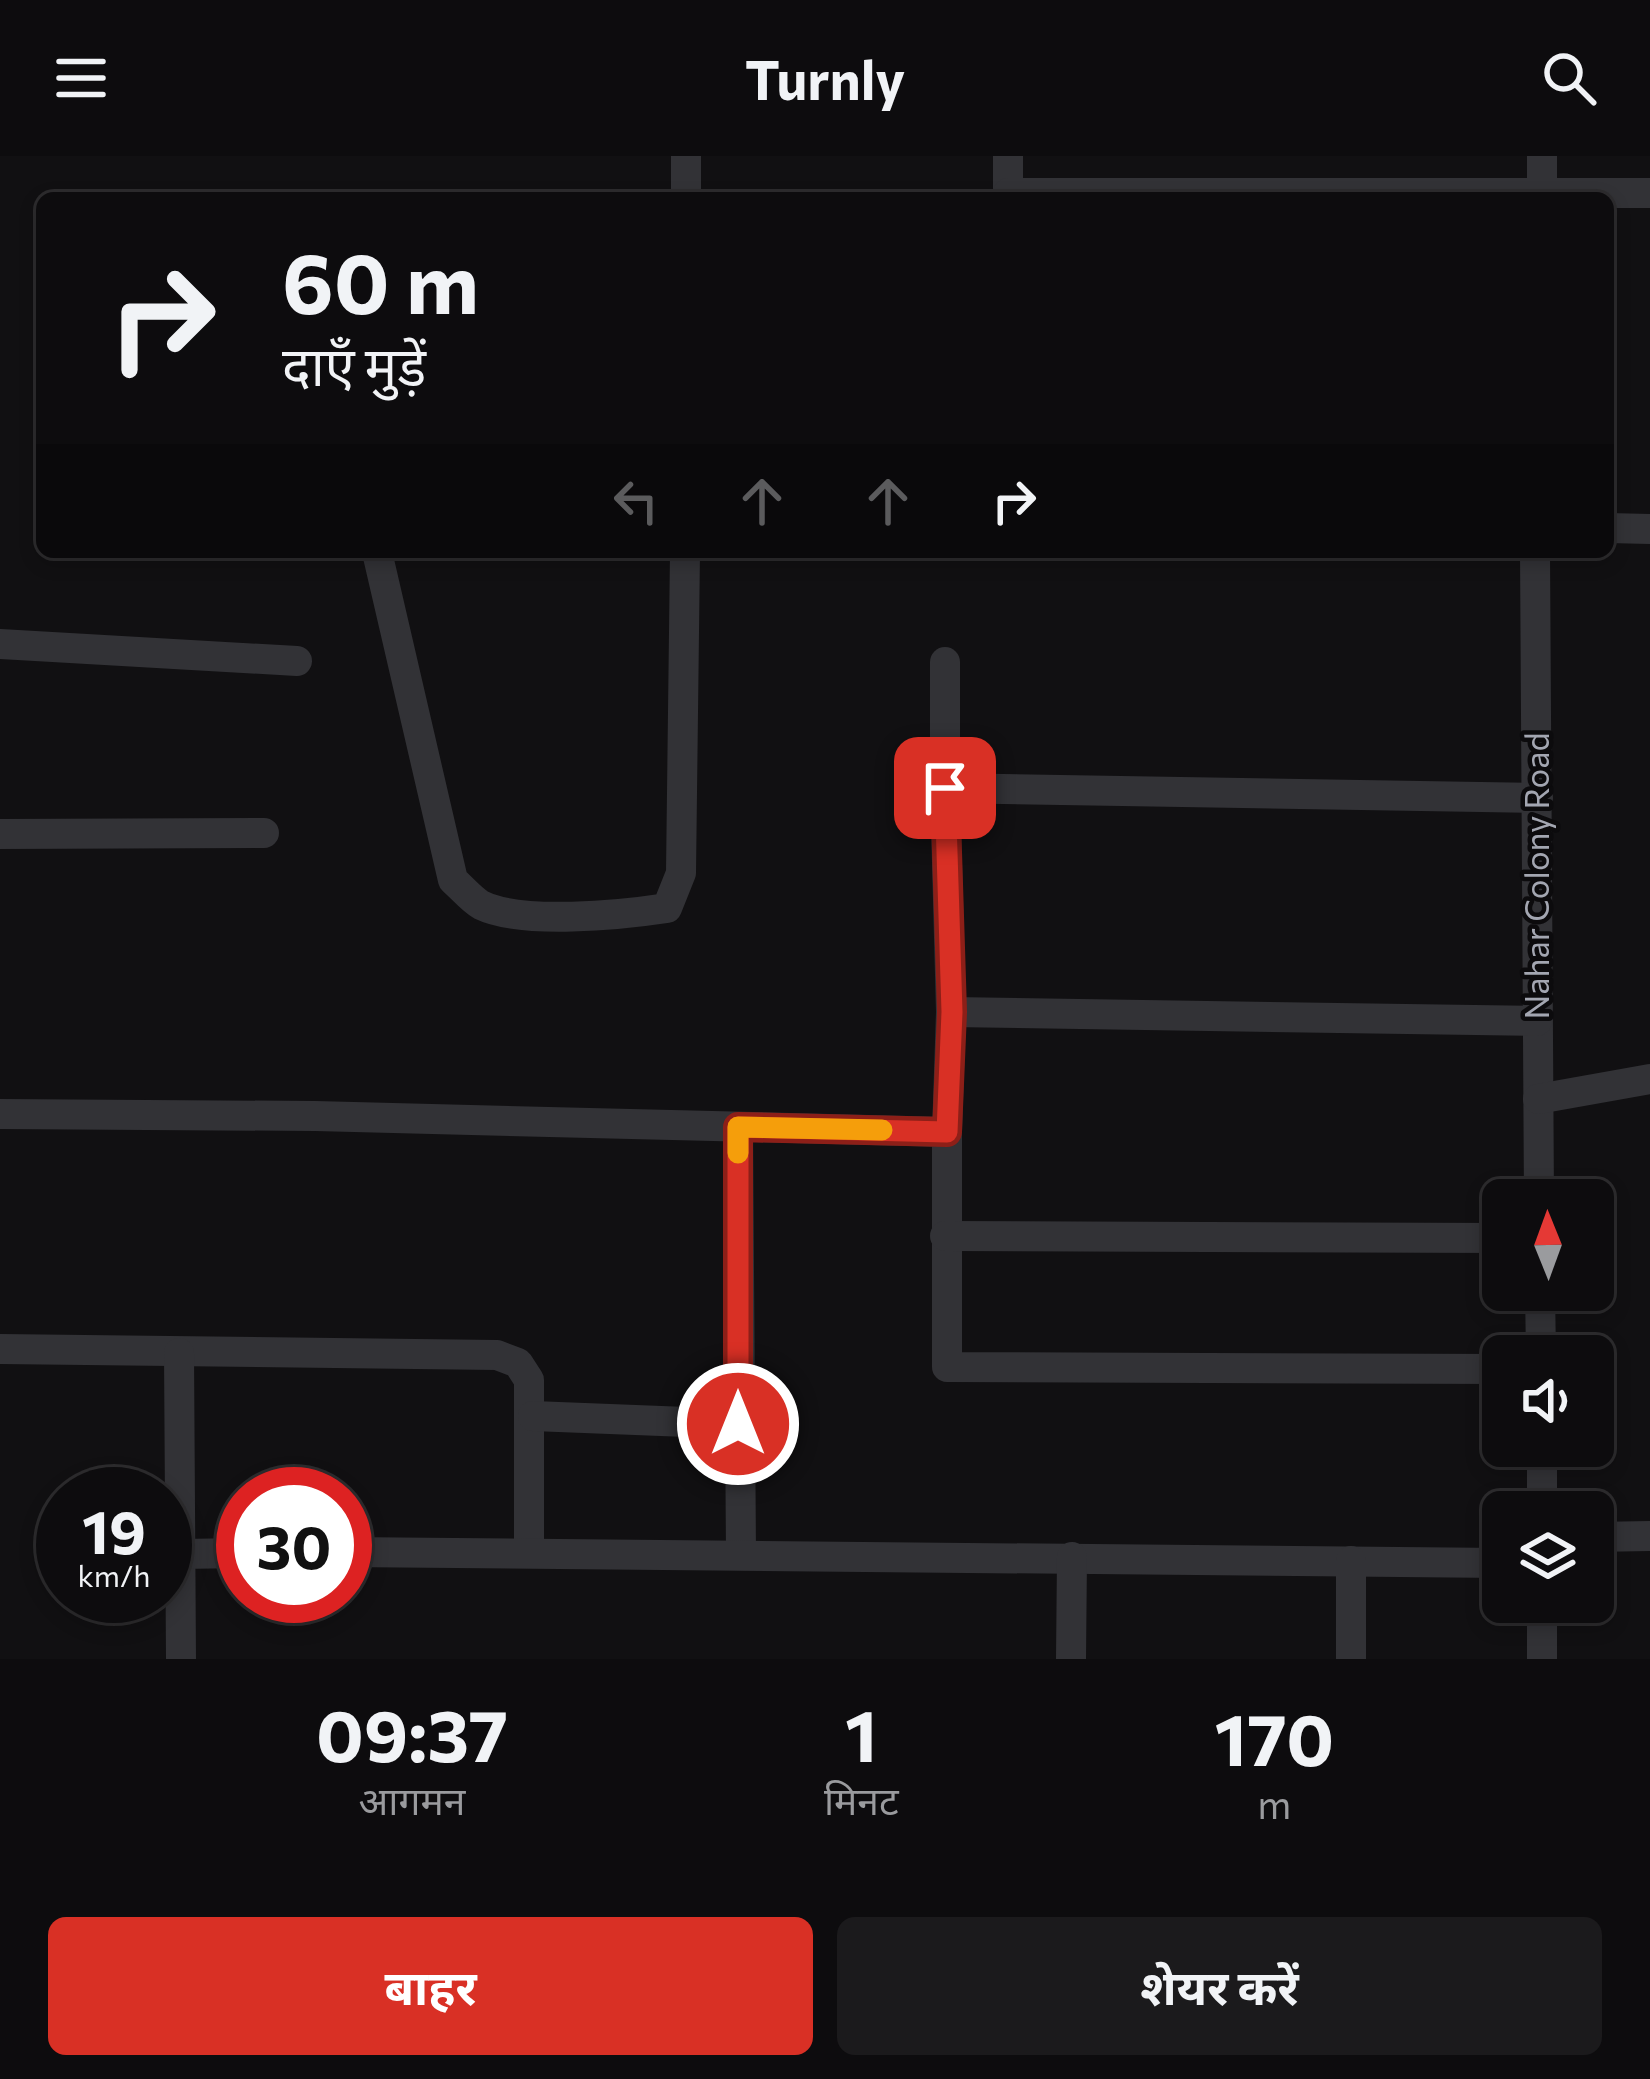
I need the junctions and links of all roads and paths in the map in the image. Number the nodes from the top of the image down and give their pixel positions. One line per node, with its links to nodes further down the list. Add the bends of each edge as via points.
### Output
1 (686, 156): 4 (street)
2 (1008, 156): 5 (street)
3 (1542, 156): 6 (street)
4 (686, 192)
5 (1008, 192)
6 (1542, 192)
7 (1650, 193): 8 (street)
8 (1614, 194)
9 (1614, 528): 10 (street)
10 (1650, 529)
11 (378, 558): 12 (street, via 454,880 478,904 512,914 644,912 668,908 676,893)
12 (685, 558)
13 (1535, 558): 18 (street, Nahar Colony Road)
14 (0, 644): 15 (street)
15 (297, 661)
16 (945, 662): 17 (street)
17 (945, 788): 18 (street); 21 (street)
18 (1538, 798): 22 (street, Nahar Colony Road)
19 (263, 833): 20 (street)
20 (0, 834)
21 (952, 1012): 22 (street); 27 (street)
22 (1537, 1021): 24 (street, Nahar Colony Road)
23 (1650, 1079): 24 (street)
24 (1538, 1099): 28 (street, Nahar Colony Road)
25 (0, 1114): 26 (street)
26 (738, 1127): 27 (street); 35 (street)
27 (947, 1132): 29 (street)
28 (1539, 1179)
29 (945, 1236): 30 (street); 33 (street, via 947,1367)
30 (1482, 1238)
31 (0, 1349): 32 (street)
32 (178, 1353): 34 (street, via 497,1354 530,1380); 36 (street)
33 (1482, 1369)
34 (533, 1416): 35 (street); 39 (street)
35 (738, 1424): 41 (street)
36 (180, 1467)
37 (1650, 1536): 38 (street)
38 (1614, 1537)
39 (529, 1549): 40 (street); 41 (street)
40 (372, 1552)
41 (741, 1555): 42 (street)
42 (1072, 1557): 43 (street); 48 (street)
43 (1351, 1561): 44 (street); 49 (street)
44 (1482, 1563)
45 (181, 1623): 47 (street)
46 (1542, 1623): 50 (street)
47 (181, 1659)
48 (1071, 1659)
49 (1351, 1659)
50 (1542, 1659)

